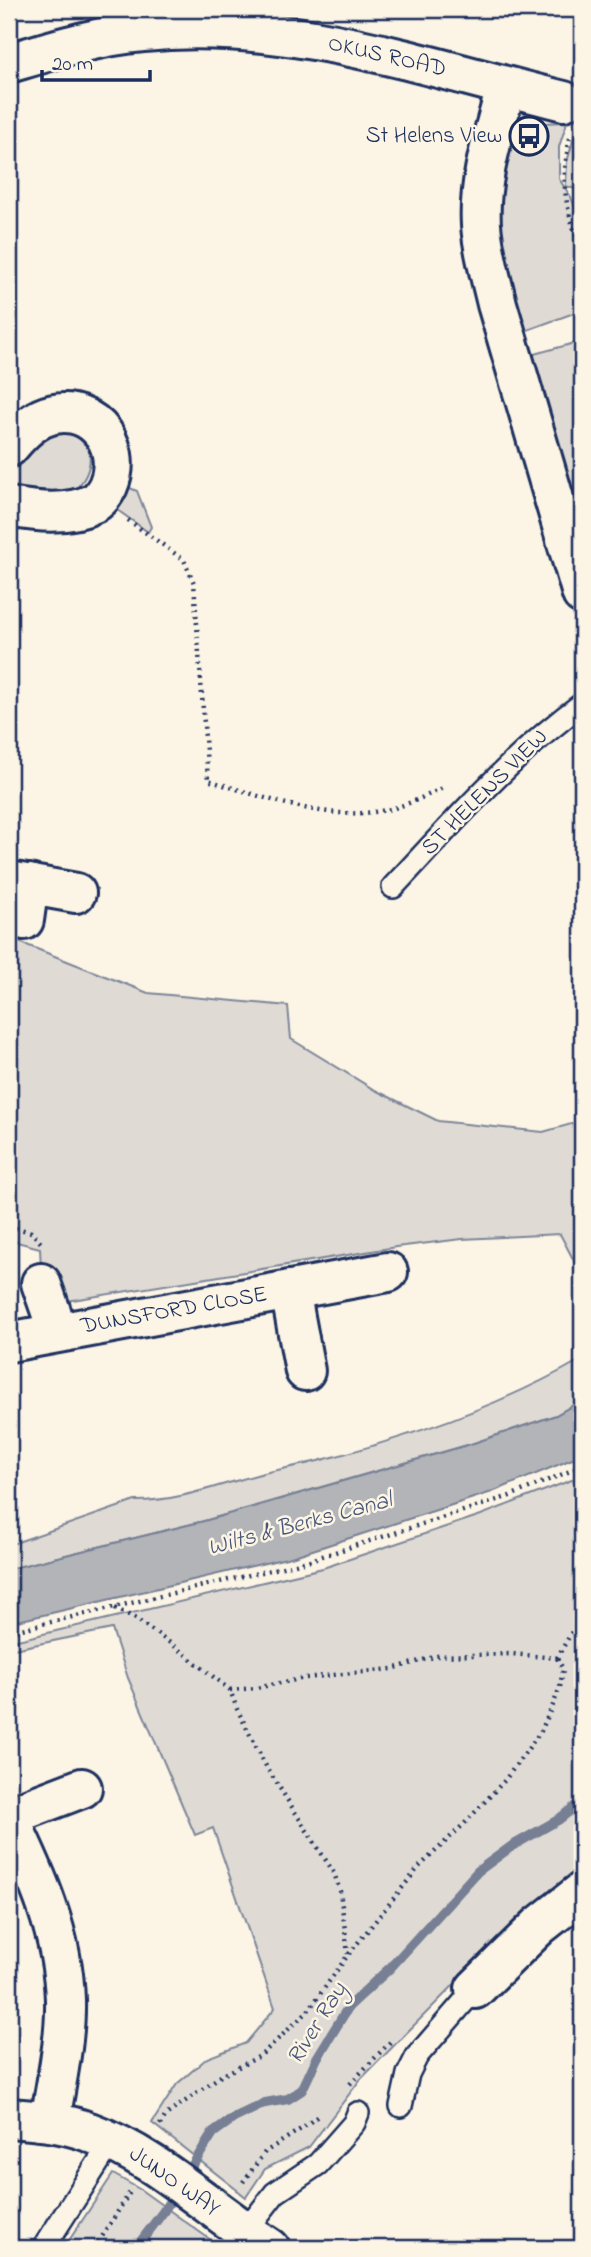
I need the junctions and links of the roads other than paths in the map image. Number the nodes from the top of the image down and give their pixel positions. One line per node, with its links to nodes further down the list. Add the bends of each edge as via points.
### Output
1 (208, 19): 2 (street, OKUS ROAD, via 103,37); 3 (street, OKUS ROAD, via 351,46)
2 (9, 63)
3 (506, 87): 4 (street, OKUS ROAD); 7 (street, via 483,187 481,223 500,315)
4 (564, 101)
5 (9, 447): 6 (street, via 39,419 63,413 86,420 105,433 113,454 110,481 94,503 37,512)
6 (9, 507)
7 (582, 594)
8 (582, 704): 9 (lane, ST HELENS VIEW, via 495,779)
9 (393, 887)
10 (76, 893): 11 (street)
11 (21, 895)
12 (388, 1272): 14 (street, DUNSFORD CLOSE)
13 (41, 1283): 15 (street, DUNSFORD CLOSE)
14 (290, 1290): 15 (street, DUNSFORD CLOSE); 17 (street, DUNSFORD CLOSE)
15 (58, 1332): 16 (street, DUNSFORD CLOSE)
16 (9, 1342)
17 (305, 1371)
18 (82, 1787): 19 (street)
19 (9, 1817): 25 (street, via 37,1877 57,1936 65,2000)
20 (582, 1892): 21 (street, via 539,1926)
21 (475, 1989): 22 (lane, via 417,2056)
22 (401, 2106)
23 (358, 2113): 27 (lane, via 318,2164 275,2193)
24 (9, 2118): 25 (street, JUNO WAY)
25 (50, 2122): 26 (street, JUNO WAY, via 86,2130)
26 (140, 2157): 27 (street, JUNO WAY); 28 (lane, JUNO WAY)
27 (245, 2232)
28 (46, 2244)

